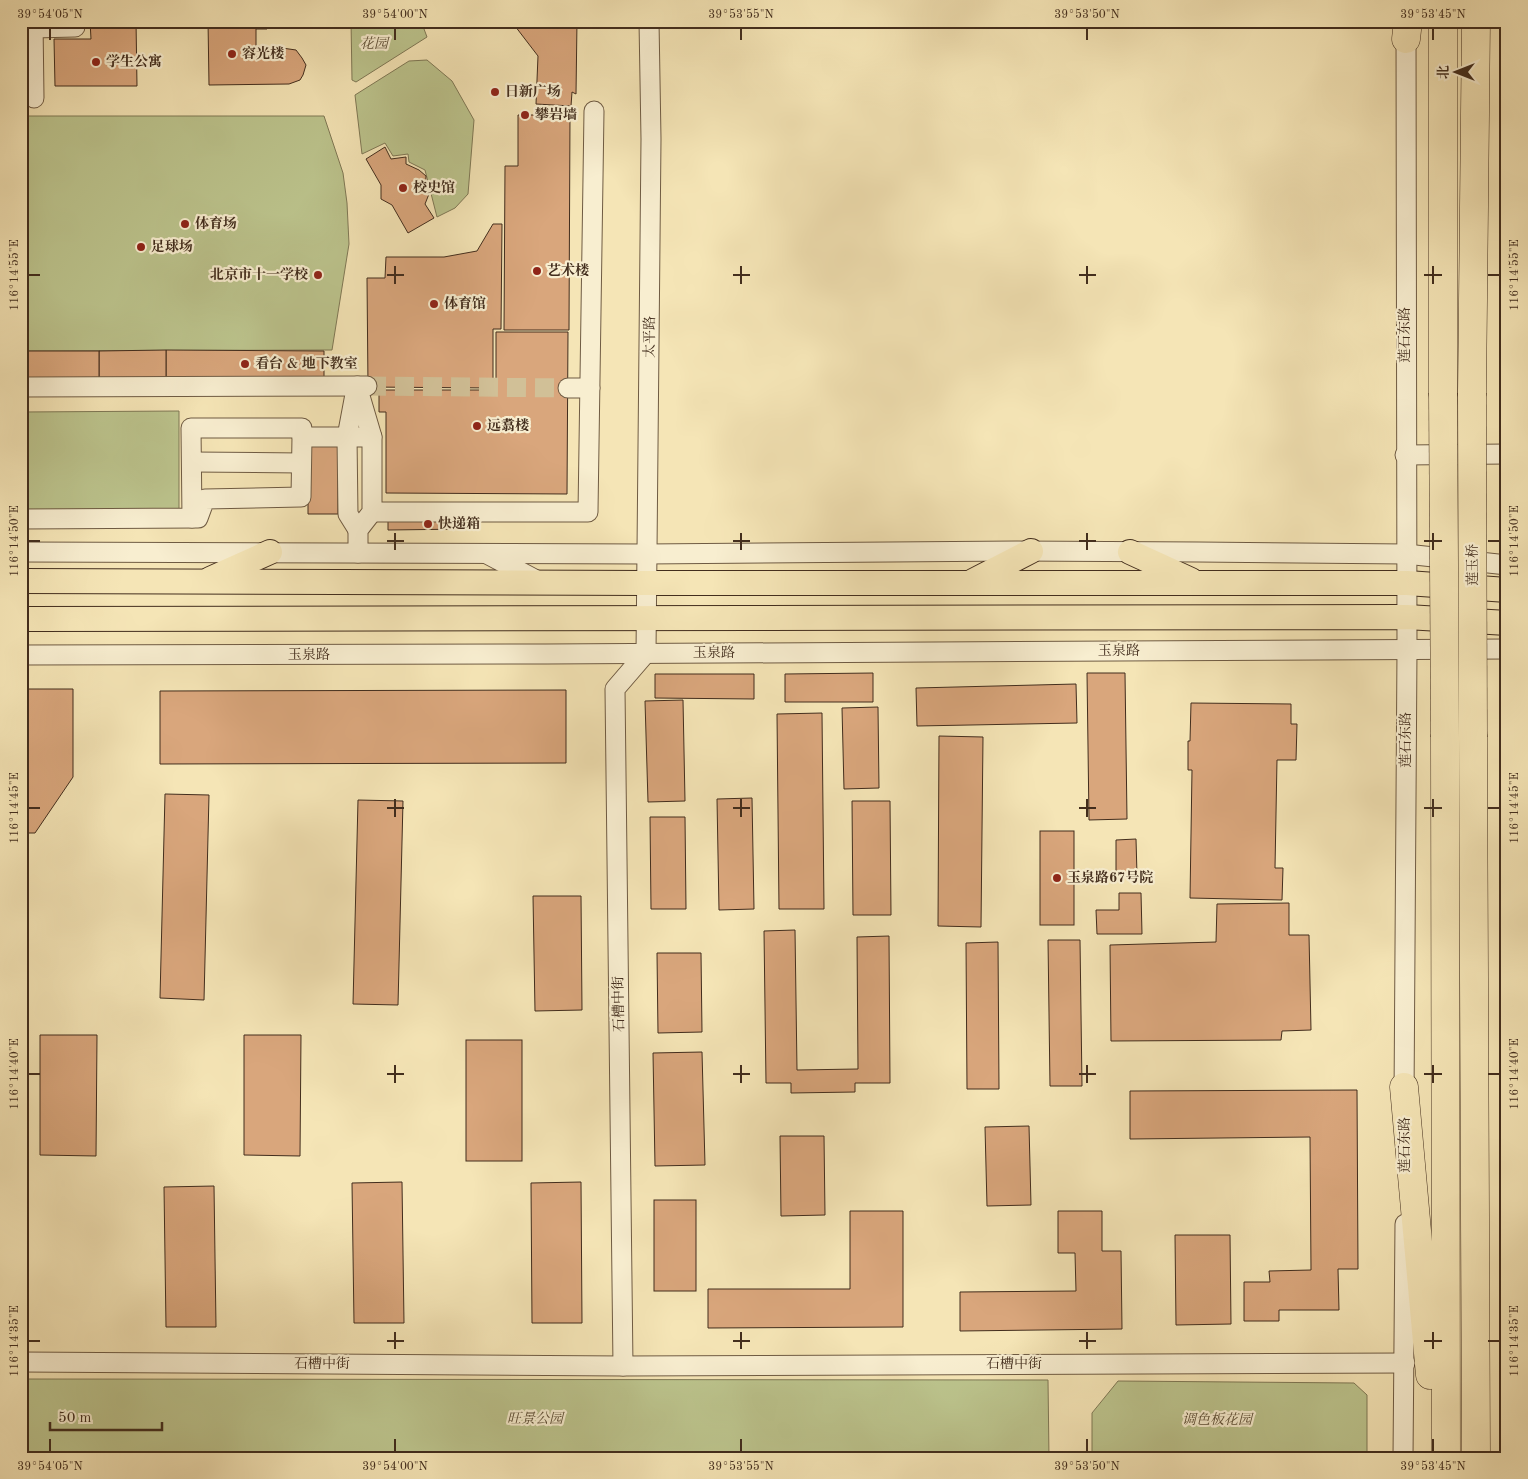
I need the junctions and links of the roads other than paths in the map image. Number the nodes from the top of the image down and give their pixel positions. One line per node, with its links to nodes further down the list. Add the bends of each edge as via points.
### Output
1 (75, 21): 5 (street, via 75,28)
2 (649, 21): 30 (street, 太平路, via 650,315)
3 (1443, 21): 57 (highway, bridge)
4 (1476, 21): 58 (highway, 莲玉桥, bridge, via 1472,393)
5 (33, 25): 7 (street)
6 (1406, 27): 17 (street, 莲石东路)
7 (34, 98)
8 (594, 111): 12 (street)
9 (362, 386): 10 (street); 14 (street); 15 (street)
10 (21, 387)
11 (568, 388): 12 (street)
12 (590, 388): 20 (street, via 588,512)
13 (302, 437): 14 (street); 18 (street, via 302,428 192,428); 19 (street)
14 (347, 437): 15 (street); 23 (street, via 348,514)
15 (372, 437): 20 (street)
16 (1507, 454): 17 (street)
17 (1405, 456): 31 (street, 莲石东路)
18 (192, 462): 19 (street); 21 (street)
19 (301, 463): 21 (street, via 300,497 205,499 198,518)
20 (372, 512): 23 (street)
21 (192, 518): 22 (street)
22 (21, 519)
23 (358, 530): 27 (street)
24 (1031, 551): 28 (street); 30 (street); 39 (main road)
25 (21, 552): 26 (street)
26 (270, 552): 27 (street); 36 (main road)
27 (358, 552): 29 (street)
28 (1130, 552): 31 (street); 40 (main road)
29 (485, 553): 30 (street); 37 (street)
30 (646, 554): 38 (street, 太平路)
31 (1406, 554): 33 (street); 41 (street, 莲石东路)
32 (21, 563): 35 (main road)
33 (1507, 565)
34 (21, 581): 35 (main road)
35 (58, 582): 36 (main road)
36 (204, 582): 37 (main road)
37 (541, 583): 38 (main road)
38 (646, 583): 39 (main road); 43 (street, 太平路)
39 (969, 583): 40 (main road)
40 (1197, 583): 41 (main road)
41 (1407, 583): 42 (main road); 44 (street, 莲石东路)
42 (1507, 590)
43 (646, 617): 44 (main road); 45 (main road); 49 (street, 太平路)
44 (1407, 617): 46 (main road); 47 (street, 莲石东路)
45 (21, 619)
46 (1507, 623)
47 (1407, 649): 48 (street, 玉泉路); 49 (street, 玉泉路); 51 (street, 莲石东路)
48 (1507, 649)
49 (646, 654): 50 (street, 玉泉路); 54 (street, 石槽中街, via 615,689)
50 (21, 655)
51 (1404, 1087): 53 (street, 莲石东路); 56 (highway)
52 (21, 1362): 54 (street, 石槽中街)
53 (1405, 1363): 54 (street, 石槽中街); 55 (street, 莲石东路)
54 (623, 1366)
55 (1403, 1458)
56 (1437, 1458)
57 (1446, 1458)
58 (1476, 1458)

